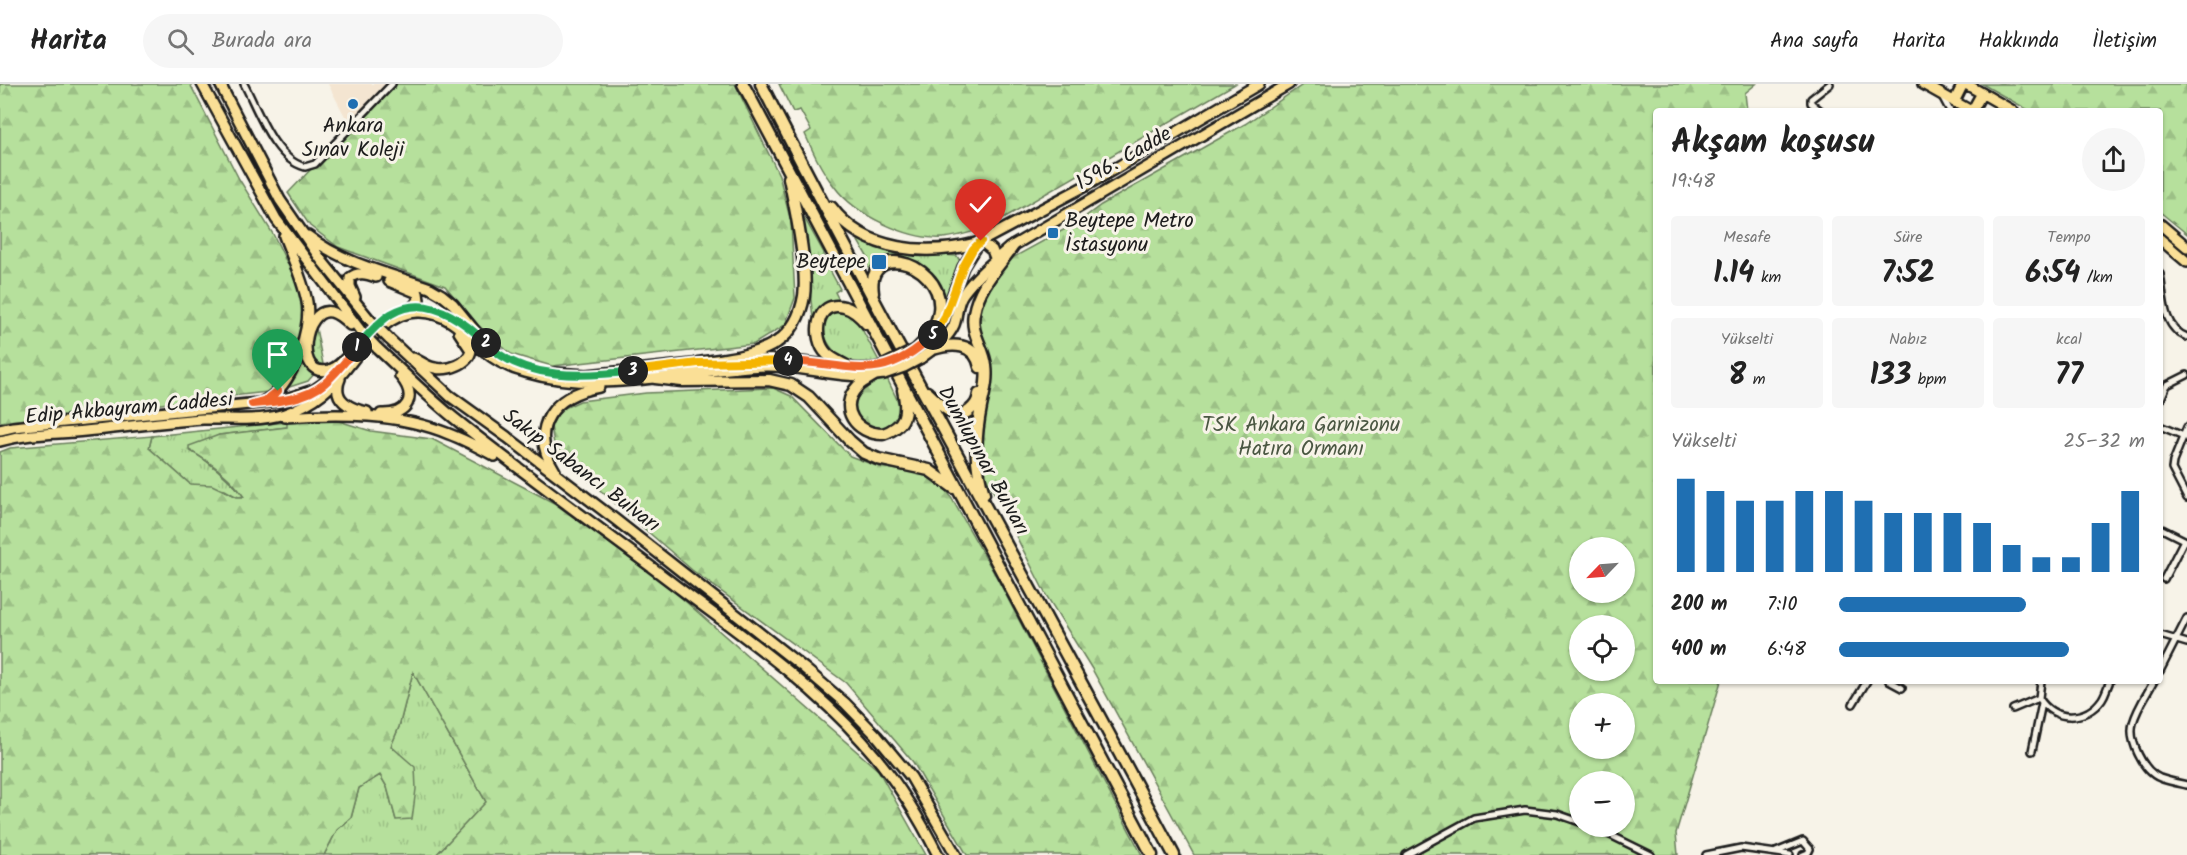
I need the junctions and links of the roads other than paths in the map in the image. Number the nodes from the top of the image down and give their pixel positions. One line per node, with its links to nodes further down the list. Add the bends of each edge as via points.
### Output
1 (202, 84): 19 (main road, Sakıp Sabancı Bulvarı)
2 (220, 84): 21 (main road, Sakıp Sabancı Bulvarı)
3 (244, 84): 4 (street, via 278,147 294,163 305,167 315,164)
4 (392, 84)
5 (743, 84): 17 (highway, Dumlupınar Bulvarı)
6 (761, 84): 18 (highway, Dumlupınar Bulvarı)
7 (1259, 84): 22 (main road, 1596. Cadde)
8 (1289, 84): 24 (main road, 1596. Cadde)
9 (1830, 84): 14 (street, via 1811,99)
10 (1923, 84): 13 (main road, via 1941,94)
11 (1965, 84): 12 (main road); 13 (main road)
12 (1982, 93): 15 (main road); 16 (main road)
13 (1951, 107)
14 (1817, 108)
15 (1973, 108)
16 (2008, 108)
17 (786, 166): 35 (highway, Dumlupınar Bulvarı); 43 (highway, via 804,281 796,322 777,342 758,351)
18 (812, 184): 22 (highway, via 845,223 882,243 930,250); 30 (highway, Dumlupınar Bulvarı)
19 (280, 225): 34 (main road, Sakıp Sabancı Bulvarı); 52 (main road, via 303,287 308,315 284,384 266,400)
20 (2163, 226): 25 (main road)
21 (299, 230): 33 (main road, Sakıp Sabancı Bulvarı); 37 (main road, via 344,259 442,295)
22 (980, 242): 26 (main road); 28 (main road, via 992,250)
23 (2163, 244): 27 (main road)
24 (1013, 246): 28 (main road, 1596. Cadde); 63 (highway, via 982,286 974,314 974,333 985,358 987,380 976,461)
25 (2187, 246)
26 (970, 256): 28 (main road, via 978,263); 42 (main road, via 941,326)
27 (2187, 262)
28 (992, 264): 39 (main road, 1596. Cadde, via 963,294 954,325)
29 (2163, 292): 36 (street, via 2168,321)
30 (873, 296): 42 (highway, via 874,276 885,263 905,265 926,274 939,300 939,315); 50 (highway, Dumlupınar Bulvarı)
31 (414, 306): 33 (main road, via 420,297 414,290 368,274 354,274 350,286); 37 (main road, via 450,314); 38 (main road, Edip Akbayram Caddesi, via 390,315)
32 (439, 315): 38 (main road, Edip Akbayram Caddesi, via 417,311 401,315); 41 (main road, via 466,341 471,350 468,359 438,369); 49 (main road, Edip Akbayram Caddesi, via 459,326 490,355 516,369 578,382)
33 (367, 318): 41 (main road, Sakıp Sabancı Bulvarı, bridge)
34 (360, 330): 38 (main road, via 337,314 323,312 313,322 305,348 311,365 325,370 335,367); 40 (main road, Sakıp Sabancı Bulvarı, bridge)
35 (876, 332): 44 (highway, via 847,307 830,308 822,314 817,331 826,354); 48 (highway, Dumlupınar Bulvarı)
36 (2187, 337)
37 (482, 340): 43 (main road, via 509,361 562,374 609,374)
38 (363, 344): 40 (main road, via 338,384 339,395 352,408 389,414 402,409 409,400 408,386); 52 (main road, Edip Akbayram Caddesi, via 321,387 280,401); 53 (main road, Edip Akbayram Caddesi, via 329,387)
39 (933, 349): 42 (main road, 1596. Cadde); 50 (highway, via 956,344 975,356 982,377 978,402 966,413 957,415)
40 (380, 350): 59 (main road, Sakıp Sabancı Bulvarı)
41 (400, 350): 60 (main road, Sakıp Sabancı Bulvarı, via 450,396)
42 (919, 353): 45 (main road, bridge)
43 (698, 363): 44 (main road, via 794,361)
44 (852, 369): 45 (main road)
45 (879, 372): 47 (main road, Edip Akbayram Caddesi, via 853,376 764,366); 48 (highway, via 858,386 850,400 857,425 876,434 891,431 902,423 905,400)
46 (2187, 375): 51 (street, via 2167,385)
47 (655, 378): 49 (main road, Edip Akbayram Caddesi); 61 (highway, via 769,380 791,385 864,453 928,470)
48 (900, 378): 61 (highway, Dumlupınar Bulvarı)
49 (626, 381): 60 (main road, via 578,392 553,410 545,428 544,446)
50 (920, 386): 63 (highway, Dumlupınar Bulvarı)
51 (2163, 394)
52 (252, 404): 56 (main road, Edip Akbayram Caddesi)
53 (277, 417): 58 (main road, Edip Akbayram Caddesi, via 202,419 26,434); 59 (main road, via 340,415 403,421 449,434)
54 (2163, 427): 57 (street)
55 (2187, 427): 57 (street)
56 (0, 430)
57 (2185, 437): 62 (street, via 2172,469)
58 (0, 441)
59 (512, 464): 86 (main road, Sakıp Sabancı Bulvarı, via 774,660 821,701 863,741 895,782)
60 (561, 477): 87 (main road, Sakıp Sabancı Bulvarı, via 845,703 911,777)
61 (960, 492): 88 (highway, Dumlupınar Bulvarı)
62 (2187, 498)
63 (993, 520): 89 (highway, Dumlupınar Bulvarı)
64 (2163, 530): 65 (street)
65 (2186, 541): 66 (street)
66 (2164, 579)
67 (2187, 618): 69 (street)
68 (2163, 636): 69 (street)
69 (2177, 639): 70 (street); 71 (street)
70 (2187, 643)
71 (2163, 665)
72 (1865, 684): 79 (street)
73 (1895, 684): 77 (street)
74 (2041, 684): 78 (street)
75 (2109, 684): 78 (street, via 2098,704 2067,717 2057,715)
76 (2152, 684): 82 (street, via 2132,724 2133,740 2151,773)
77 (1902, 688)
78 (2040, 700): 80 (street); 81 (street)
79 (1853, 704)
80 (2013, 709)
81 (2032, 751)
82 (2187, 785)
83 (1569, 818): 90 (street, via 1525,810 1474,818)
84 (1614, 837): 91 (street)
85 (1774, 853): 92 (street, via 1741,848); 93 (street); 94 (street, via 1803,841 1810,849)
86 (938, 855)
87 (956, 855)
88 (1152, 855)
89 (1174, 855)
90 (1406, 855)
91 (1651, 855)
92 (1706, 855)
93 (1790, 855)
94 (1803, 855)

